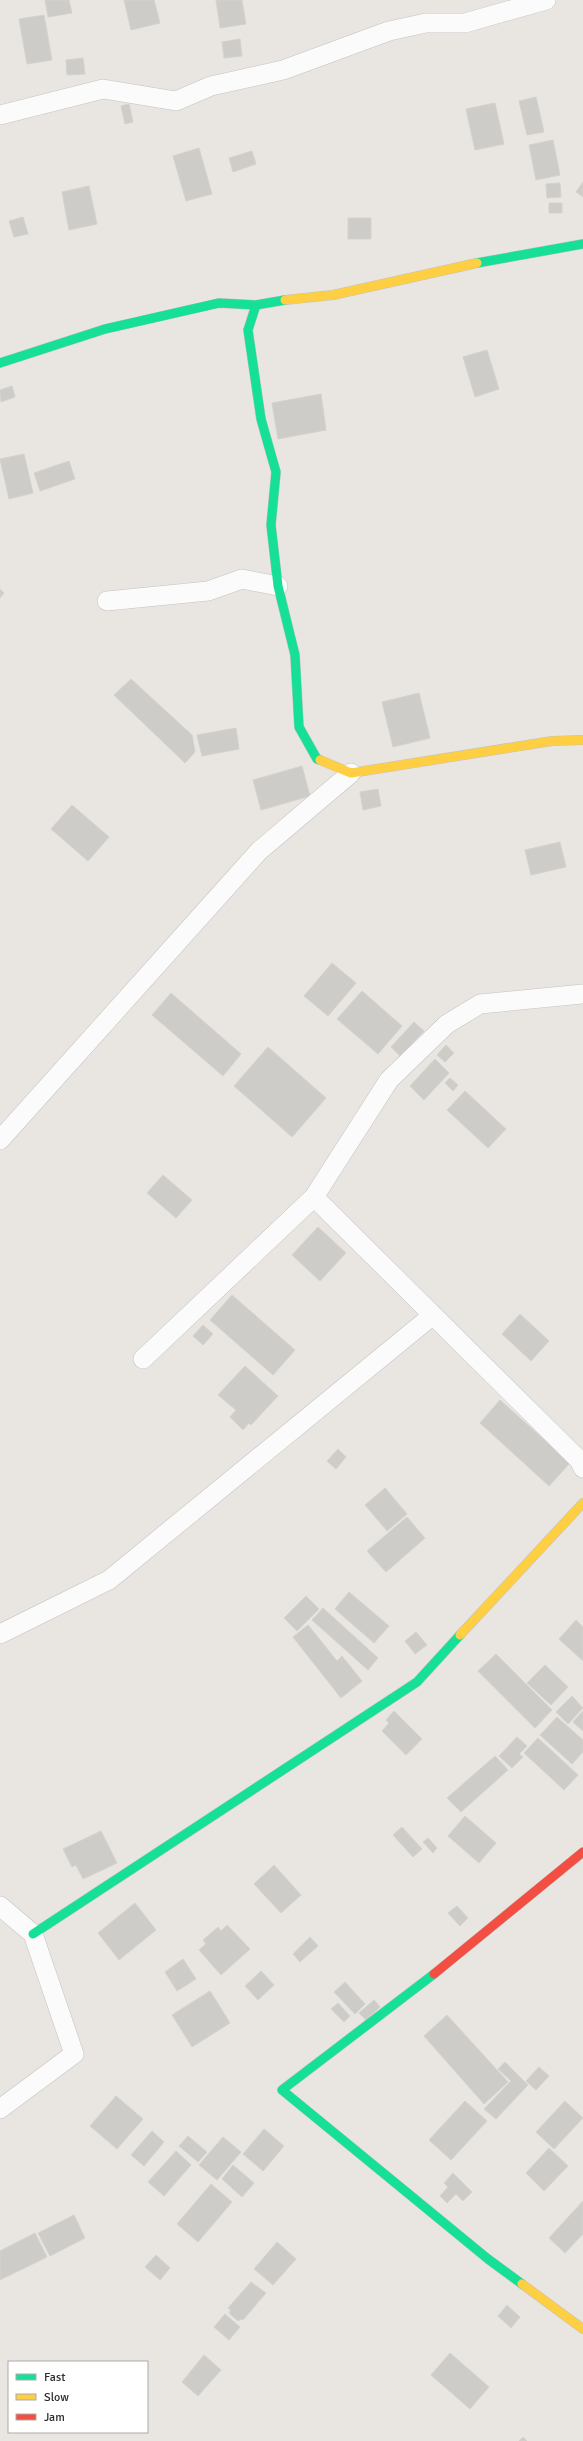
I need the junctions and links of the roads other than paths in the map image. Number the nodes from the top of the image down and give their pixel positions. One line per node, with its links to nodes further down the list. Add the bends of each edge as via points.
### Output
1 (546, 0): 2 (street, via 465,23 426,22 389,30 283,70 210,86 176,101 103,89)
2 (0, 115)
3 (583, 244): 4 (street, via 514,255 333,295)
4 (256, 305): 5 (street, via 219,302 105,329); 6 (street, via 248,330 261,419 276,472 271,525)
5 (0, 362)
6 (278, 586): 7 (street, via 242,579 208,591); 9 (street, via 295,655 300,726 317,759)
7 (107, 601)
8 (583, 740): 9 (street, via 552,741)
9 (351, 773): 11 (street, via 259,851)
10 (583, 994): 12 (street, via 480,1004 447,1024 389,1080)
11 (0, 1140)
12 (314, 1197): 13 (street); 14 (street)
13 (433, 1315): 15 (street, via 579,1460); 17 (street, via 109,1580)
14 (143, 1360)
15 (583, 1468)
16 (583, 1504): 20 (street, via 417,1682)
17 (0, 1634)
18 (583, 1852): 22 (street, via 430,1977 282,2090 488,2259)
19 (0, 1906): 20 (street)
20 (33, 1934): 21 (street, via 74,2054)
21 (0, 2109)
22 (583, 2329)

